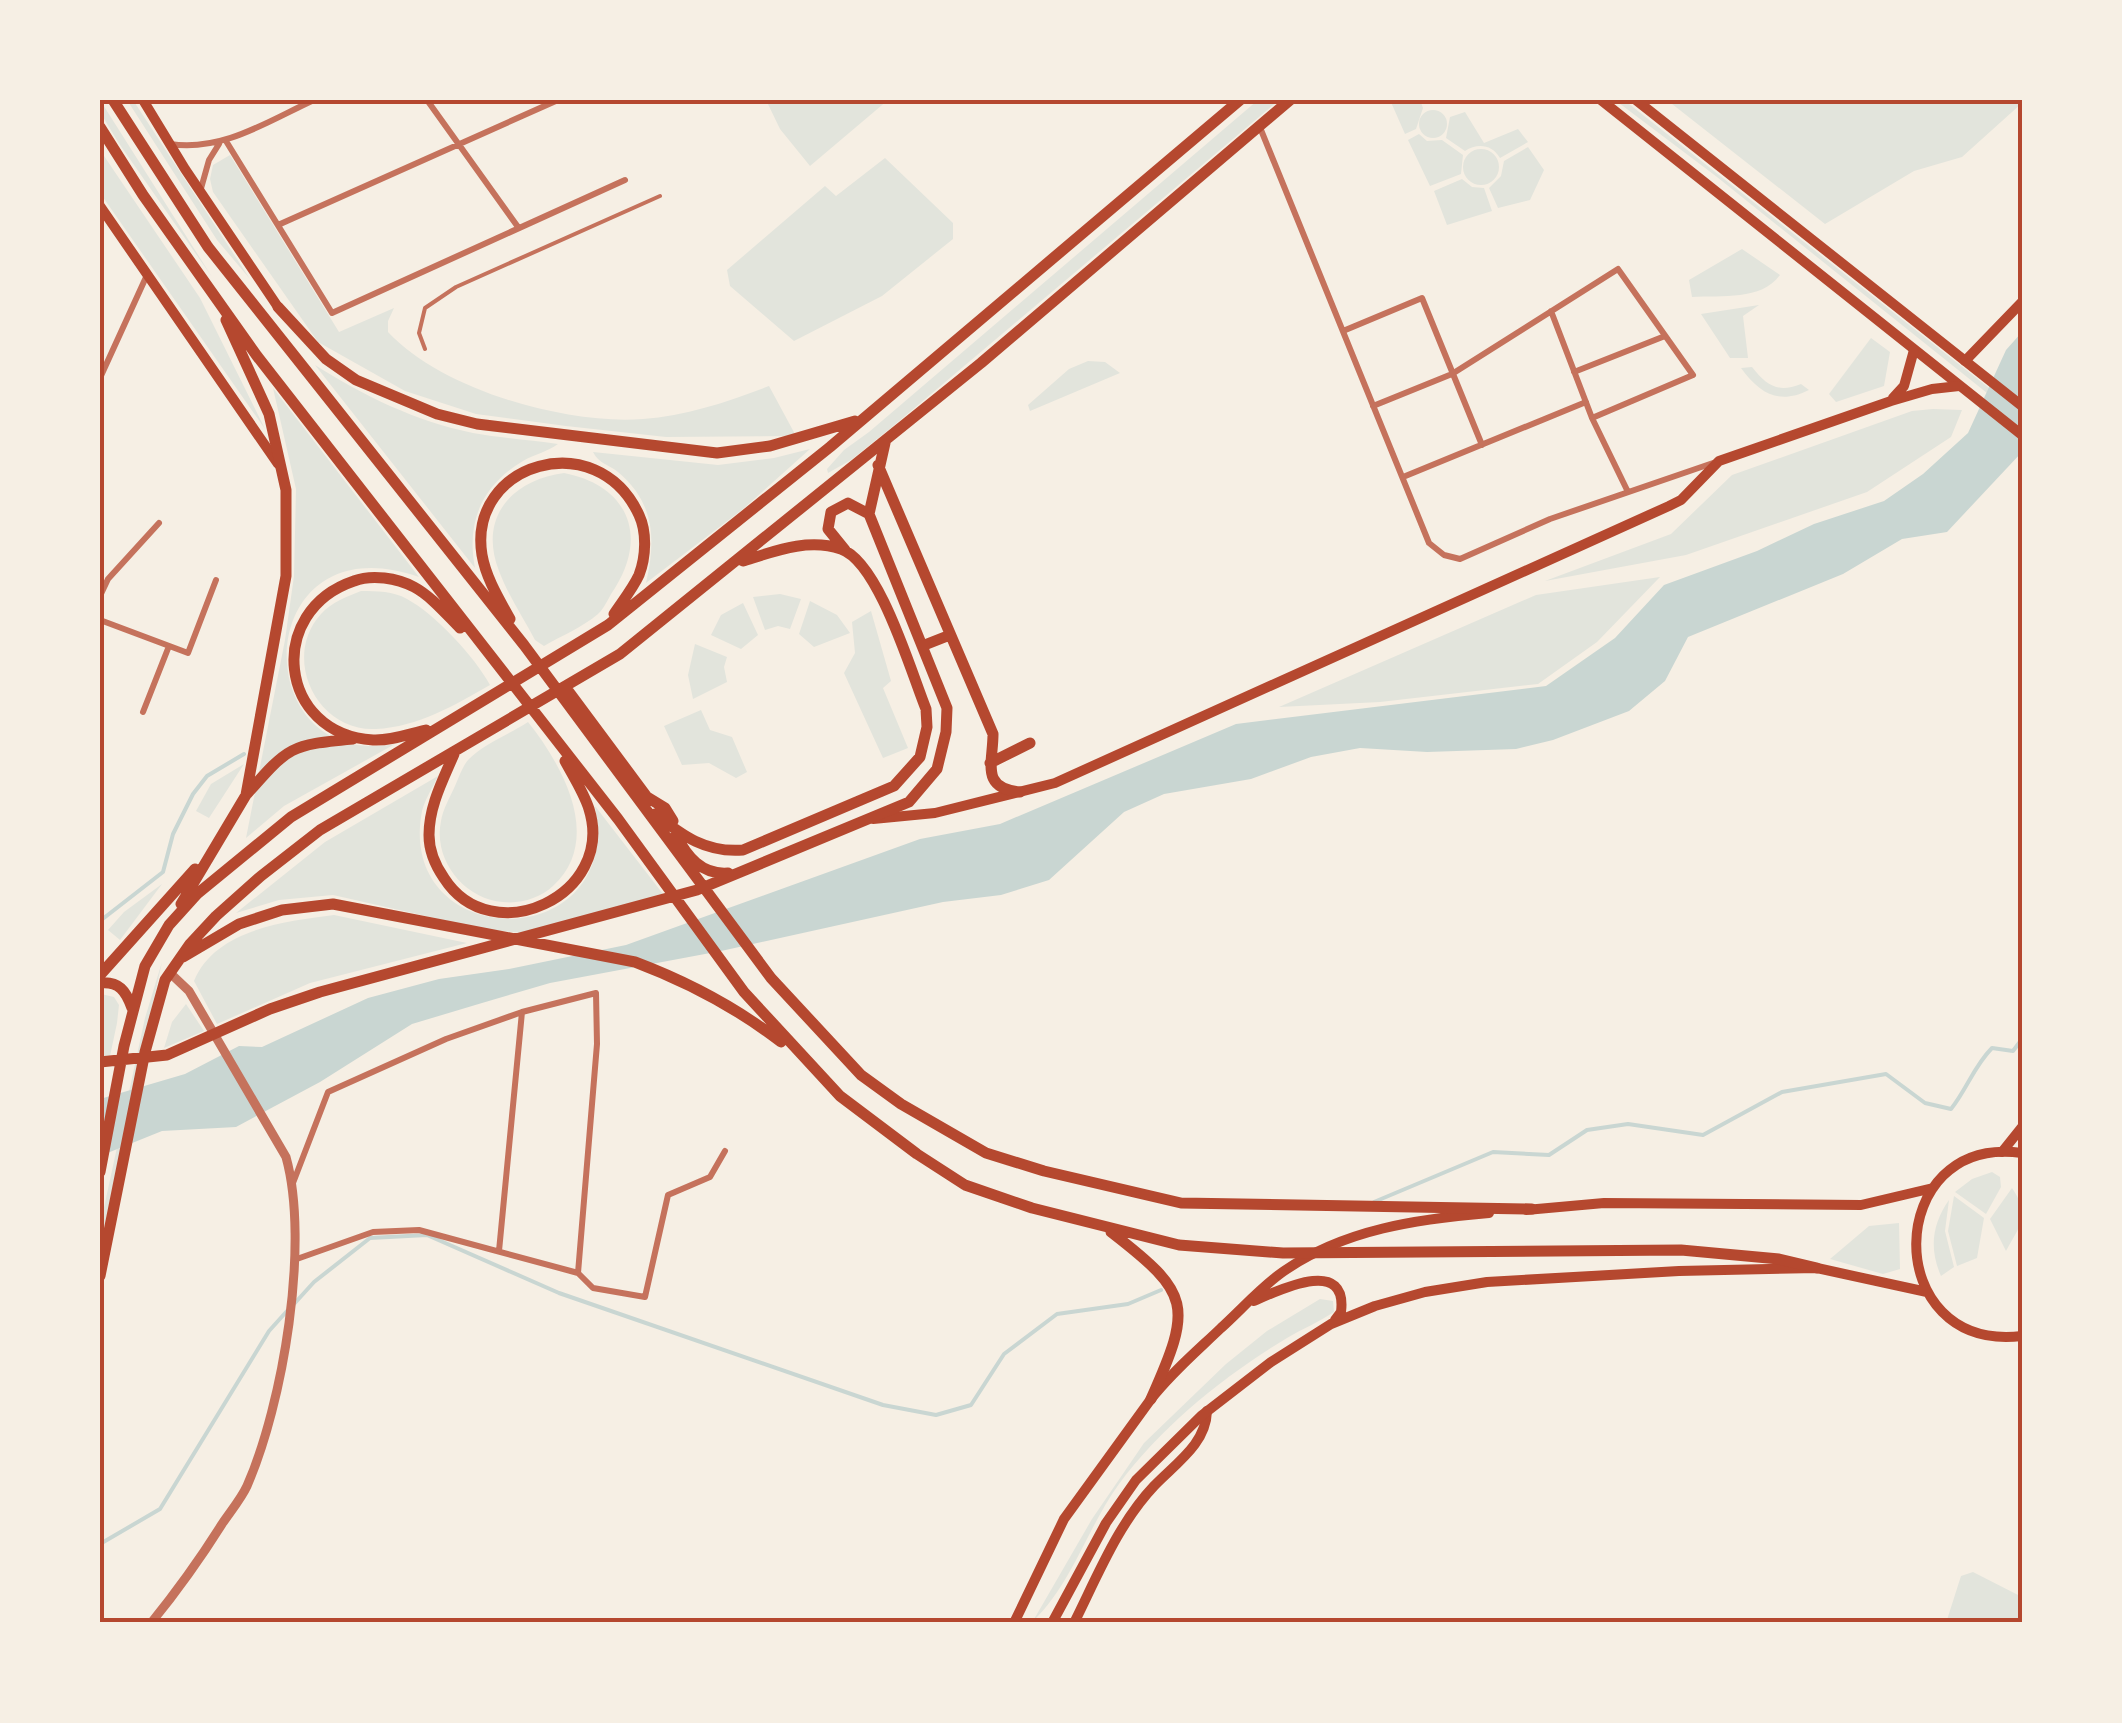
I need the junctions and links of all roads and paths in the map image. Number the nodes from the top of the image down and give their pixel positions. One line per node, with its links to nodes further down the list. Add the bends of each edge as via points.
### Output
1 (112, 100): 58 (highway, via 239,286)
2 (143, 100): 13 (main road)
3 (314, 100): 12 (street)
4 (427, 100): 14 (street)
5 (558, 100): 14 (street)
6 (1240, 100): 39 (highway)
7 (1290, 100): 10 (highway)
8 (1601, 100): 29 (main road)
9 (1636, 100): 30 (main road)
10 (1259, 124): 26 (street); 42 (highway)
11 (100, 127): 22 (highway)
12 (223, 142): 13 (street); 16 (street, via 208,160); 19 (street)
13 (169, 144): 16 (main road)
14 (460, 144): 19 (street); 20 (street)
15 (625, 180): 20 (street)
16 (200, 192): 24 (main road)
17 (660, 196): 28 (lane, via 456,287 425,308 419,332)
18 (100, 206): 21 (main road)
19 (278, 225): 20 (street, via 332,313)
20 (518, 227)
21 (146, 274): 33 (street); 46 (main road)
22 (213, 294): 46 (highway, via 269,414); 61 (highway)
23 (2022, 302): 30 (main road)
24 (278, 307): 39 (highway, via 326,359 356,380 478,424 717,453 770,446)
25 (1551, 311): 27 (street, via 1618,269); 31 (street); 32 (street)
26 (1343, 330): 32 (street, via 1422,298); 37 (street)
27 (1665, 336): 31 (street); 40 (street, via 1693,376)
28 (425, 349)
29 (1914, 350): 34 (main road); 35 (main road, via 1904,386)
30 (1964, 361): 38 (main road)
31 (1574, 372): 36 (street)
32 (1452, 374): 37 (street); 43 (street)
33 (100, 378)
34 (1958, 386): 35 (main road); 41 (main road)
35 (1891, 401): 44 (main road)
36 (1586, 402): 40 (street); 43 (street)
37 (1373, 406): 47 (street)
38 (2022, 406)
39 (863, 418): 56 (highway)
40 (1592, 418): 48 (street)
41 (2022, 435)
42 (886, 440): 45 (highway); 52 (highway)
43 (1482, 444): 47 (street)
44 (1719, 461): 48 (street); 70 (main road, via 1669,506 1055,783)
45 (878, 466): 49 (highway); 57 (highway)
46 (281, 468): 71 (highway, via 286,576)
47 (1402, 477): 48 (street, via 1429,543 1460,559)
48 (1628, 492)
49 (869, 514): 51 (highway, via 848,504 831,512 828,529); 60 (highway)
50 (160, 523): 54 (street)
51 (845, 550): 52 (highway, via 788,547); 72 (highway, via 875,581 926,709 924,744 913,766 894,786 743,850 706,848)
52 (734, 564): 62 (highway, via 620,654)
53 (216, 580): 59 (street, via 188,653)
54 (100, 596)
55 (100, 620): 59 (street)
56 (608, 624): 58 (highway, via 639,574 642,522 612,477 587,465 533,467 501,491 482,527 490,580); 64 (highway)
57 (950, 635): 60 (highway); 69 (highway, via 992,734)
58 (524, 644): 72 (highway)
59 (169, 646): 63 (street)
60 (922, 646): 73 (highway, via 946,708 942,754 909,802)
61 (492, 659): 65 (highway); 66 (highway, via 414,587 361,578 335,587 299,627 296,680 326,725)
62 (558, 690): 68 (highway); 75 (highway, via 569,692 647,797 665,808 701,868)
63 (143, 712)
64 (440, 727): 66 (highway); 76 (highway, via 290,817)
65 (550, 736): 68 (highway, via 590,810 593,838 572,887 525,913 472,904 435,865 431,812); 83 (highway, via 744,992)
66 (362, 738): 71 (highway, via 303,744 278,758)
67 (1030, 743): 69 (highway)
68 (455, 752): 77 (highway, via 320,830 216,916)
69 (990, 763): 70 (highway, via 997,785)
70 (1020, 792): 73 (main road, via 935,813)
71 (246, 796): 74 (highway)
72 (643, 805): 92 (highway, via 770,978 862,1075 986,1152 1180,1203)
73 (868, 819): 75 (highway)
74 (214, 847): 76 (highway); 79 (highway)
75 (738, 872): 84 (highway, via 697,890 320,992 167,1055)
76 (169, 925): 81 (highway, via 145,966)
77 (180, 959): 78 (highway); 83 (highway, via 240,924 333,904 635,962 750,1018)
78 (170, 973): 90 (street, via 189,991 286,1158); 98 (highway, via 145,1052)
79 (100, 975)
80 (100, 983): 81 (highway, via 123,988)
81 (132, 1008): 89 (highway)
82 (522, 1012): 90 (street, via 328,1092); 94 (street); 97 (street, via 596,994 598,1044)
83 (804, 1060): 93 (highway, via 878,1126 966,1184)
84 (100, 1062)
85 (2022, 1127): 87 (main road)
86 (726, 1151): 97 (street, via 710,1176 668,1195 645,1298 593,1288)
87 (2002, 1152): 88 (main road); 91 (main road, via 1964,1162)
88 (2022, 1153)
89 (101, 1168)
90 (292, 1183): 95 (street)
91 (1933, 1188): 92 (main road, via 1860,1205 1604,1203); 99 (main road, via 1914,1236)
92 (1532, 1209): 100 (main road, via 1390,1225 1322,1250)
93 (1108, 1229): 96 (highway, via 1179,1245 1283,1253 1681,1250); 103 (highway, via 1152,1263 1179,1304 1172,1352)
94 (499, 1251): 95 (street, via 419,1230 373,1232); 97 (street)
95 (292, 1260): 105 (street, via 276,1394 246,1488)
96 (1817, 1268): 99 (main road); 101 (main road, via 1487,1282 1396,1299)
97 (578, 1273)
98 (100, 1276)
99 (1927, 1292): 102 (main road, via 1973,1331)
100 (1246, 1304): 101 (main road, via 1321,1280 1340,1296 1341,1312); 103 (main road)
101 (1331, 1324): 104 (main road)
102 (2022, 1336)
103 (1151, 1399): 106 (main road, via 1064,1519)
104 (1208, 1411): 107 (main road, via 1136,1480); 108 (main road, via 1202,1437 1150,1490)
105 (151, 1623)
106 (1014, 1623)
107 (1052, 1623)
108 (1074, 1623)

